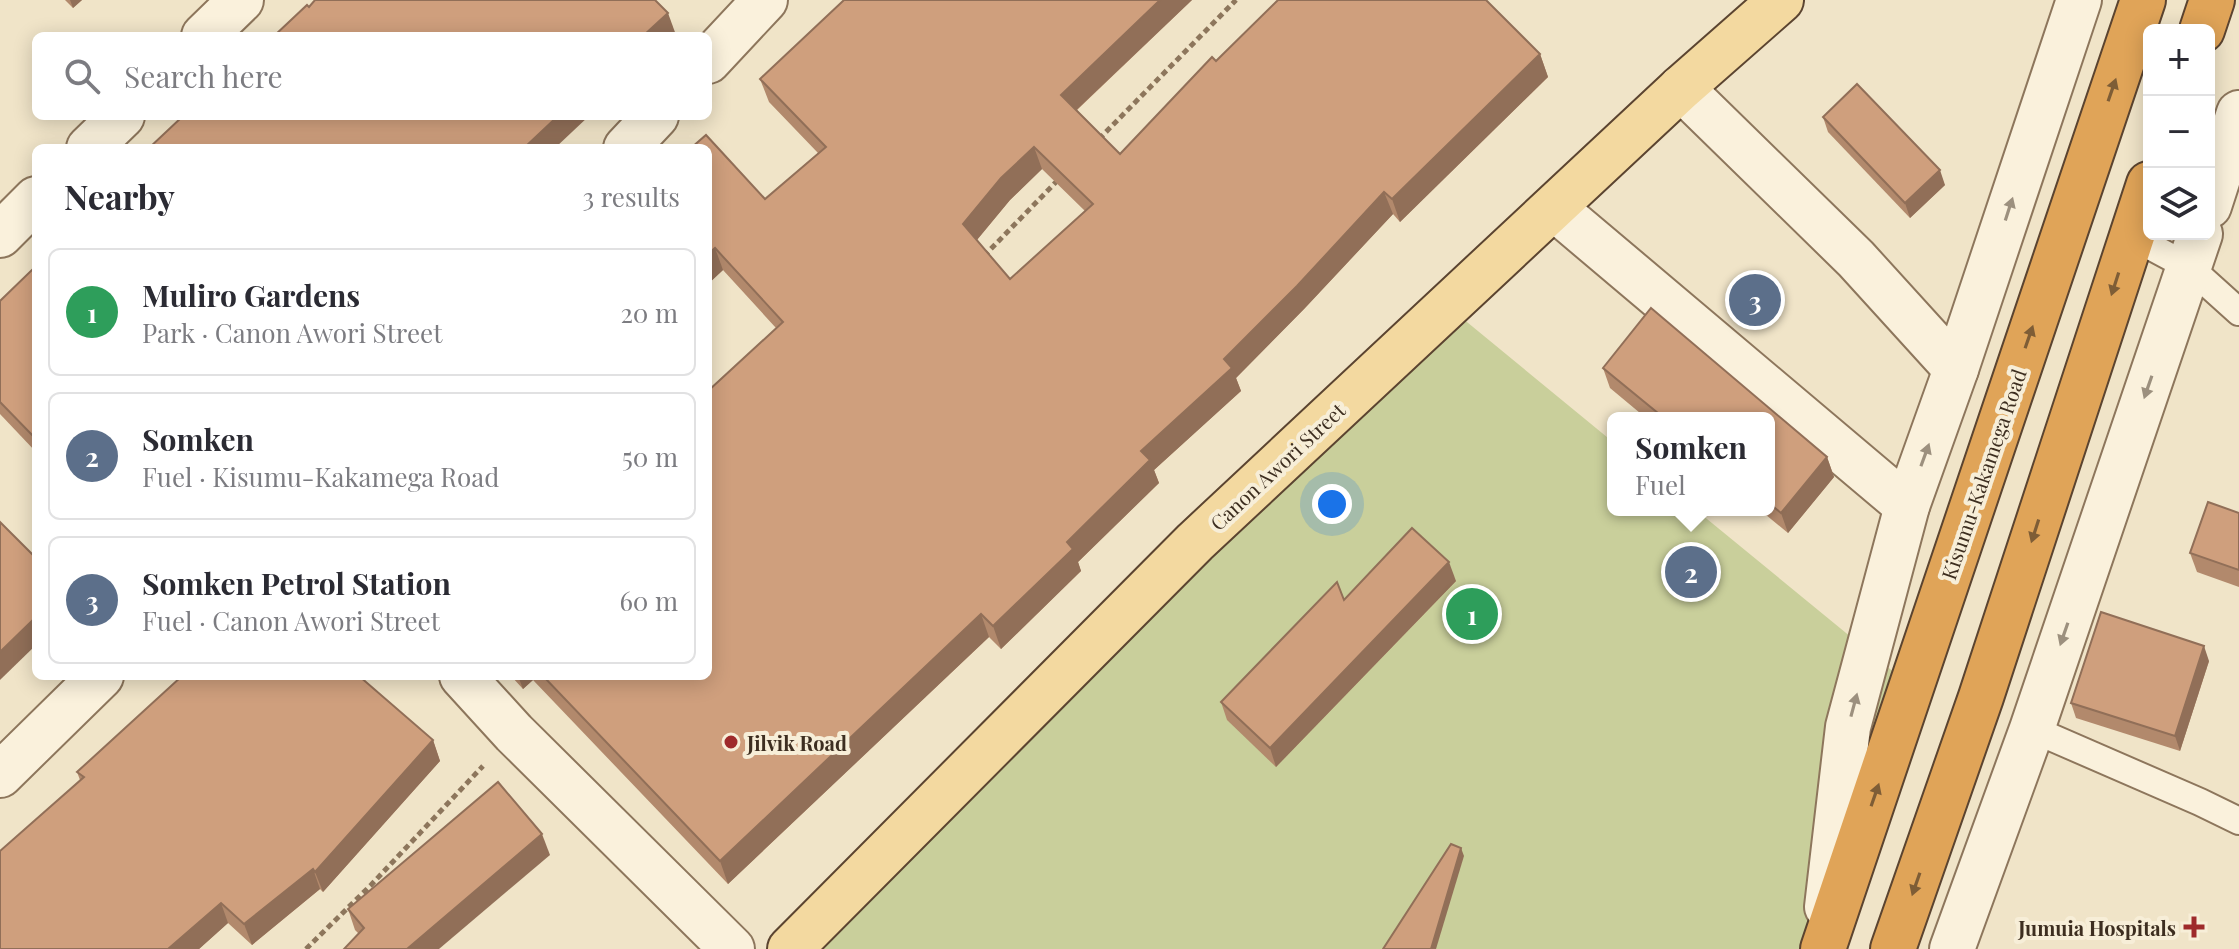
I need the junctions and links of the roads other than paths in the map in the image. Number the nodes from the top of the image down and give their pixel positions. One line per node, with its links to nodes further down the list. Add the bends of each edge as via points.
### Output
1 (241, 0): 8 (street)
2 (765, 0): 9 (street)
3 (1781, 0): 10 (main road, Canon Awori Street)
4 (2079, 0): 22 (street, one-way to 4)
5 (2143, 0): 31 (highway, Kisumu-Kakamega Road, one-way to 5)
6 (2212, 0): 7 (highway)
7 (2204, 24)
8 (208, 32)
9 (712, 57)
10 (1681, 88): 18 (main road, Canon Awori Street); 22 (street, via 1856,259)
11 (2239, 113): 16 (street)
12 (118, 120): 14 (street)
13 (652, 120): 15 (street)
14 (93, 144)
15 (630, 144)
16 (2215, 187)
17 (2143, 201): 19 (highway)
18 (1554, 208): 23 (street); 30 (main road, Canon Awori Street, via 1195,542)
19 (2131, 236): 20 (lane); 32 (highway, one-way to 32)
20 (2195, 251): 21 (lane); 26 (street, one-way to 26)
21 (2239, 312)
22 (1956, 369): 23 (street, one-way to 22)
23 (1907, 506): 31 (street, one-way to 23, via 1848,727)
24 (97, 680): 27 (street)
25 (466, 680): 29 (street)
26 (2032, 729): 28 (lane); 33 (street)
27 (0, 775)
28 (2239, 821)
29 (732, 949)
30 (790, 949)
31 (1822, 949)
32 (1893, 949)
33 (1952, 949)

